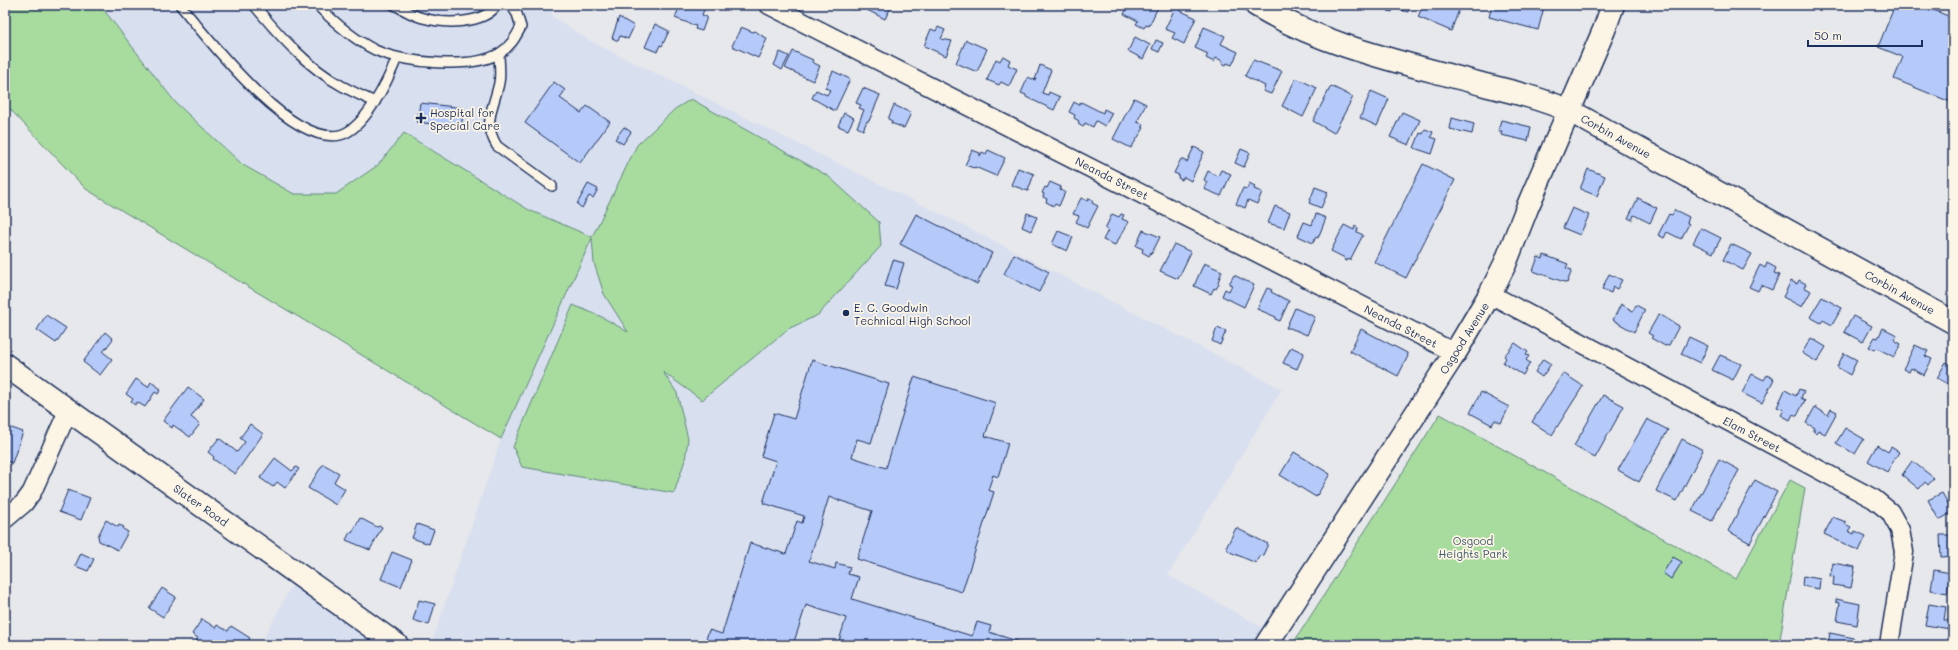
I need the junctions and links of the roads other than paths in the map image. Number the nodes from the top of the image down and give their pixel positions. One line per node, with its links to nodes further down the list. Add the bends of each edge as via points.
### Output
1 (180, 5): 12 (lane, via 228,63 290,119 309,130 324,135 341,134 357,124)
2 (254, 5): 12 (lane, via 306,60 341,85)
3 (317, 5): 11 (lane, via 338,25 374,49)
4 (394, 5): 5 (lane, via 422,18 442,22 476,18 493,10)
5 (497, 5)
6 (511, 5): 10 (lane, via 521,27 513,42)
7 (769, 5): 17 (street, Neanda Street)
8 (1256, 5): 13 (main road, Corbin Avenue, via 1295,27 1339,44 1535,98)
9 (1612, 5): 13 (main road, Osgood Avenue)
10 (499, 54): 11 (lane, via 475,61 437,63); 14 (lane, via 500,81 489,117 492,138 497,146)
11 (397, 58): 12 (lane)
12 (376, 102)
13 (1570, 111): 15 (main road, Osgood Avenue); 16 (main road, Corbin Avenue)
14 (552, 186)
15 (1490, 294): 17 (main road, Osgood Avenue); 23 (street, Elam Street, via 1874,499 1890,512 1900,530 1904,552)
16 (1953, 322)
17 (1455, 353): 22 (main road, Osgood Avenue)
18 (5, 365): 19 (main road, Slater Road)
19 (68, 411): 20 (street, via 32,492 24,503); 21 (main road, Slater Road)
20 (5, 519)
21 (397, 645)
22 (1266, 645)
23 (1889, 645)

